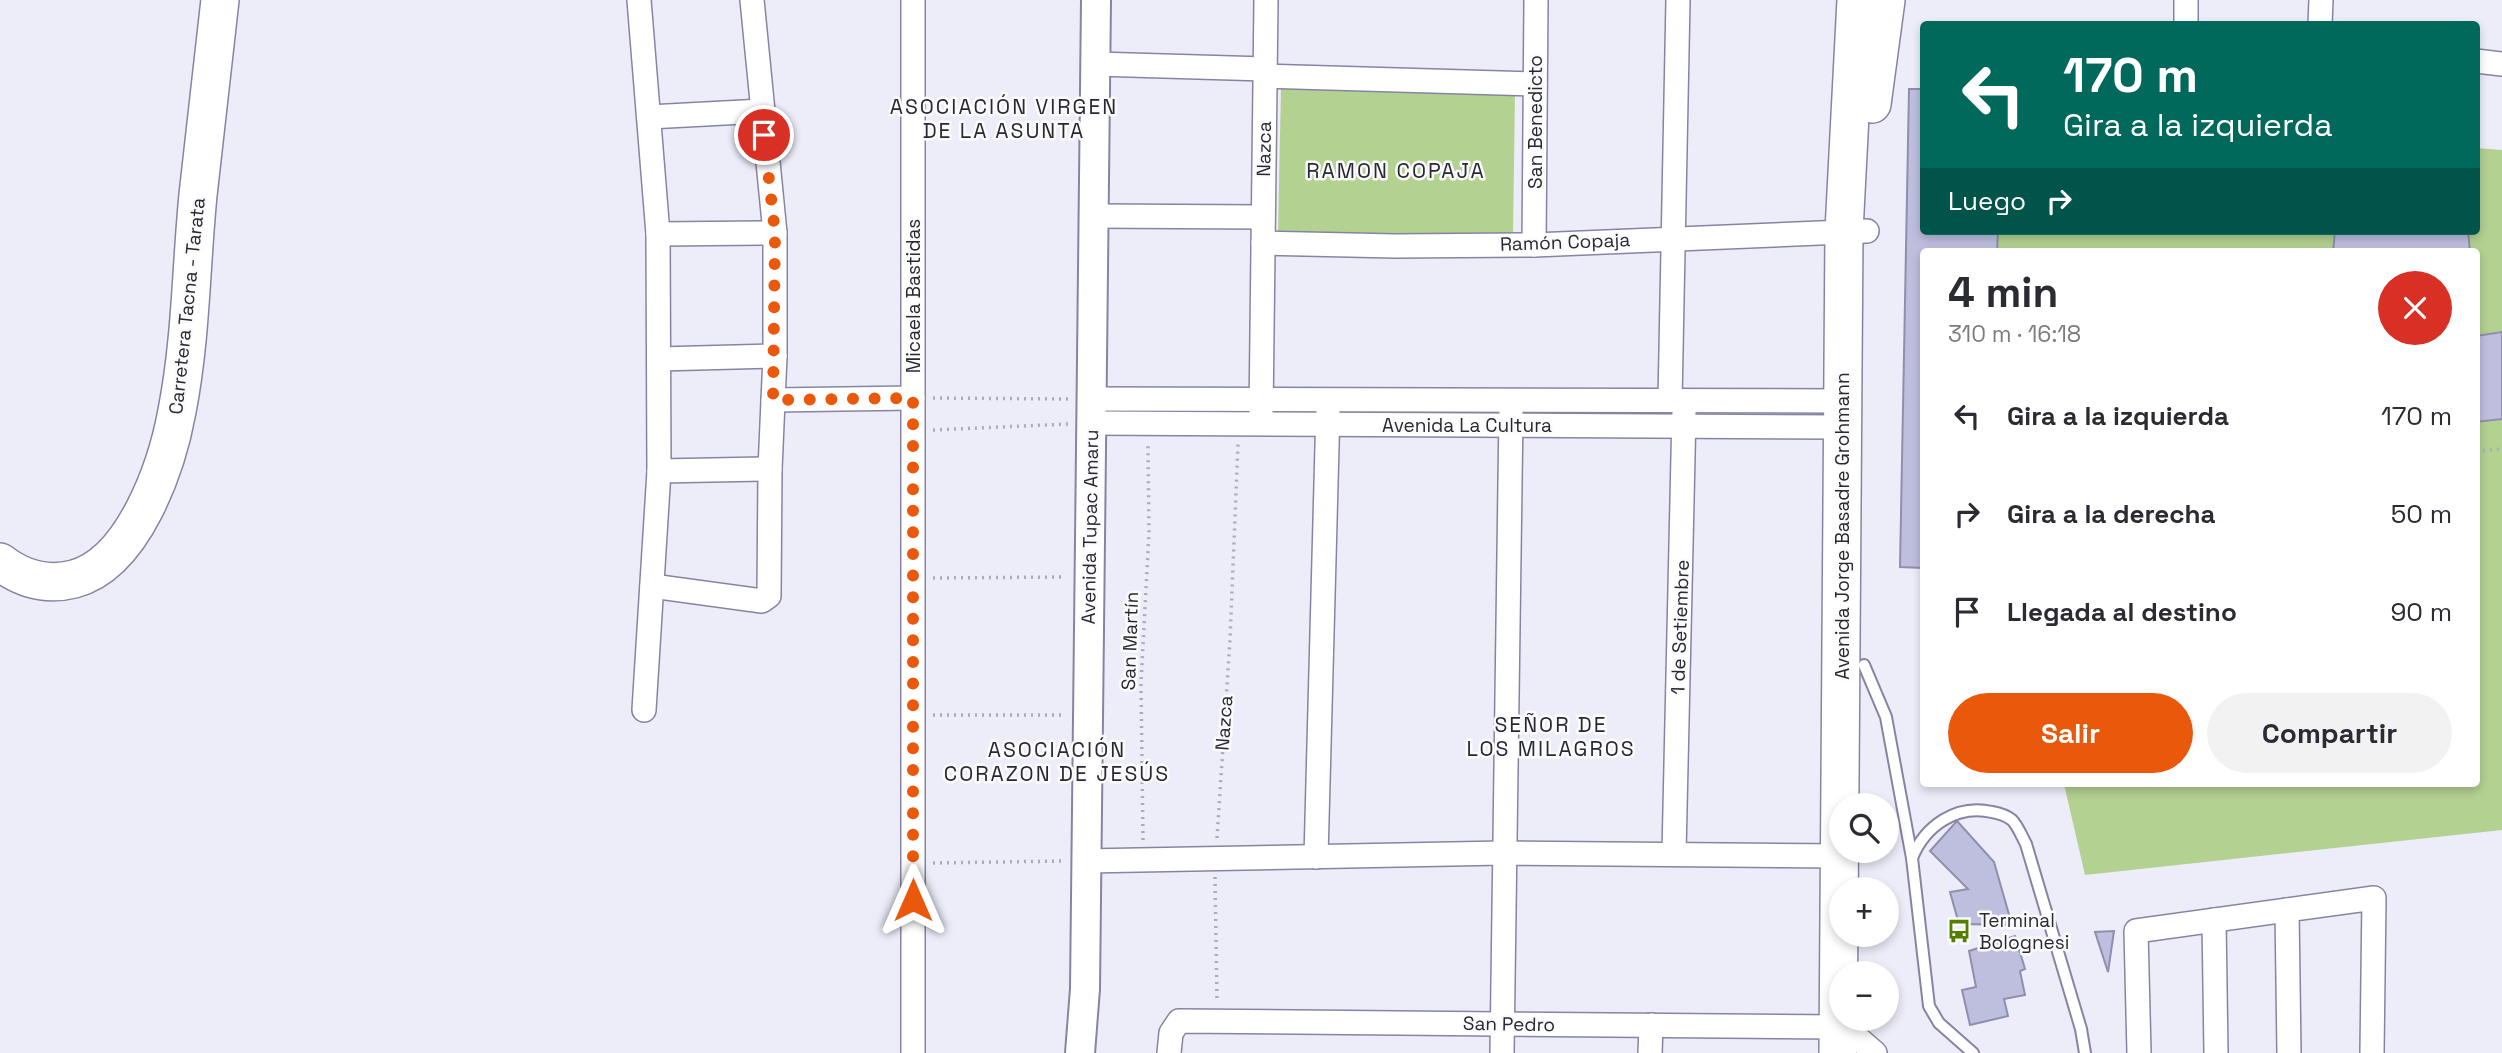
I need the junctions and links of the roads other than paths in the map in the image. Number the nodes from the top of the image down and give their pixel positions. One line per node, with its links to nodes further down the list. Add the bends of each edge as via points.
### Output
1 (220, 0): 46 (highway, Carretera Tacna - Tarata, via 182,378 158,477 118,552 95,571 68,581 45,581 23,576)
2 (639, 0): 21 (street)
3 (752, 0): 20 (street)
4 (913, 0): 32 (street, Micaela Bastidas)
5 (1097, 0): 16 (street, Avenida Tupac Amaru)
6 (1266, 0): 18 (street, Nazca)
7 (1536, 0): 19 (street, San Benedicto)
8 (1678, 0): 27 (street, 1 de Setiembre)
9 (1856, 0): 24 (highway, Avenida Jorge Basadre Grohmann)
10 (1886, 0): 24 (highway, Avenida Jorge Basadre Grohmann)
11 (2186, 0): 13 (street)
12 (2321, 0): 14 (street)
13 (2186, 21)
14 (2320, 21)
15 (2480, 61): 17 (street)
16 (1096, 64): 18 (street); 22 (street, Avenida Tupac Amaru)
17 (2502, 64)
18 (1265, 72): 19 (street); 23 (street, Nazca)
19 (1535, 84): 29 (street, San Benedicto)
20 (762, 111): 21 (street); 25 (street)
21 (649, 117): 26 (street)
22 (1094, 216): 23 (street); 38 (street, Avenida Tupac Amaru)
23 (1263, 216): 28 (street, Nazca)
24 (1856, 231): 27 (street, Ramón Copaja); 39 (highway, Avenida Jorge Basadre Grohmann); 48 (highway, Avenida Jorge Basadre Grohmann)
25 (775, 233): 26 (street); 30 (street)
26 (658, 234): 31 (street)
27 (1673, 238): 29 (street, Ramón Copaja); 37 (street, 1 de Setiembre)
28 (1263, 243): 29 (street, Ramón Copaja); 33 (street, Nazca)
29 (1534, 245)
30 (775, 356): 31 (street); 34 (street)
31 (659, 359): 45 (street)
32 (913, 398): 34 (street); 64 (street, Micaela Bastidas)
33 (1261, 399): 35 (street, Avenida La Cultura); 38 (street, Avenida La Cultura); 40 (street, Nazca)
34 (773, 400): 44 (street)
35 (1328, 400): 36 (street, Avenida La Cultura); 41 (street)
36 (1511, 400): 37 (street, Avenida La Cultura); 42 (street)
37 (1677, 400): 39 (street, Avenida La Cultura); 43 (street, 1 de Setiembre)
38 (1092, 411): 40 (street, Avenida La Cultura, via 1148,424); 57 (street, Avenida Tupac Amaru)
39 (1843, 414): 43 (street, Avenida La Cultura); 50 (highway, Avenida Jorge Basadre Grohmann)
40 (1249, 425): 41 (street, Avenida La Cultura)
41 (1328, 425): 42 (street, Avenida La Cultura); 55 (street)
42 (1510, 425): 43 (street, Avenida La Cultura); 52 (street)
43 (1686, 426): 53 (street, 1 de Setiembre)
44 (770, 469): 45 (street); 47 (street, via 766,600)
45 (659, 471): 47 (street)
46 (0, 562)
47 (652, 586): 49 (street)
48 (1864, 666): 51 (highway, Avenida Jorge Basadre Grohmann); 56 (lane, via 1886,716)
49 (644, 710)
50 (1850, 793)
51 (1862, 793)
52 (1503, 853): 53 (street); 55 (street); 61 (street)
53 (1674, 853): 54 (street)
54 (1829, 853)
55 (1316, 857): 57 (street)
56 (1912, 858): 69 (lane, via 1929,1006 1939,1023); 70 (lane, via 1922,838 1950,816 1975,810 2012,820 2026,844 2081,1029)
57 (1086, 861): 65 (street, Avenida Tupac Amaru)
58 (1851, 863): 63 (highway, Avenida Jorge Basadre Grohmann)
59 (2287, 910): 60 (street); 73 (street); 74 (street, via 2374,898)
60 (2214, 920): 71 (street, via 2136,931); 72 (street)
61 (1502, 1024): 62 (street, San Pedro); 66 (street, San Pedro, via 1179,1021 1171,1033); 67 (street)
62 (1651, 1025): 63 (street, San Pedro); 68 (street)
63 (1856, 1041)
64 (913, 1053)
65 (1080, 1053)
66 (1169, 1053)
67 (1502, 1053)
68 (1650, 1053)
69 (1973, 1053)
70 (2084, 1053)
71 (2139, 1053)
72 (2216, 1053)
73 (2290, 1053)
74 (2372, 1053)

